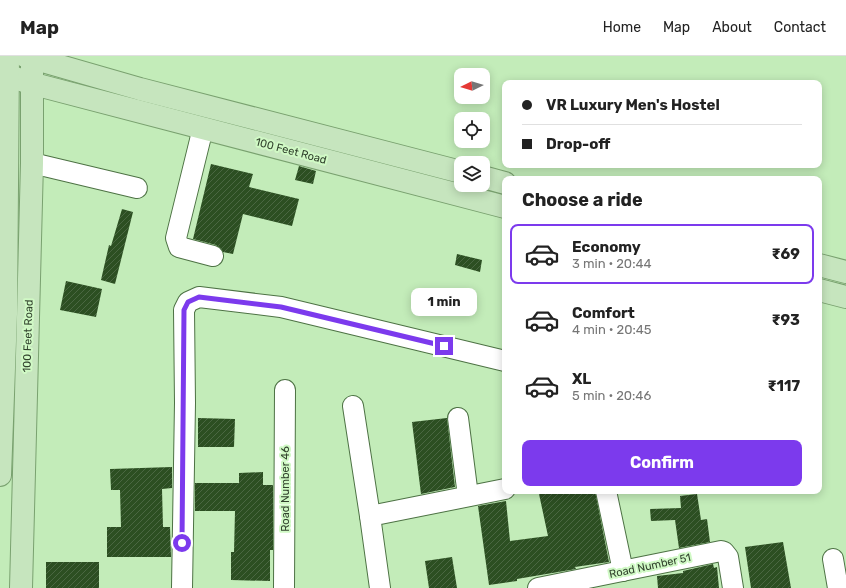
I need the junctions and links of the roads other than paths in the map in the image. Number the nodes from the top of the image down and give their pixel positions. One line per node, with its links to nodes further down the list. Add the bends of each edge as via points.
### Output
1 (29, 57): 3 (main road, 100 Feet Road); 6 (main road, 100 Feet Road, via 140,89)
2 (5, 68): 3 (main road); 20 (main road, 100 Feet Road, via 6,314)
3 (30, 83): 4 (main road, 100 Feet Road); 5 (main road, 100 Feet Road)
4 (203, 128): 10 (main road, 100 Feet Road); 11 (street, via 176,238 179,247)
5 (32, 163): 9 (street); 27 (main road, 100 Feet Road)
6 (454, 170)
7 (490, 180): 8 (main road)
8 (502, 182)
9 (137, 188)
10 (502, 206)
11 (213, 256)
12 (822, 266): 13 (main road)
13 (846, 272)
14 (822, 291): 15 (main road)
15 (846, 297)
16 (502, 360): 28 (street, via 281,307 199,297 188,302 184,310)
17 (285, 390): 29 (street, Road Number 46)
18 (353, 406): 24 (street)
19 (458, 418): 23 (street)
20 (0, 475)
21 (502, 490): 23 (street)
22 (607, 494): 26 (street)
23 (468, 496): 24 (street)
24 (370, 516): 30 (street)
25 (833, 559): 33 (street)
26 (623, 571): 31 (street, Road Number 51); 32 (street, Road Number 51, via 721,551 728,557)
27 (21, 588)
28 (182, 588)
29 (284, 588)
30 (380, 588)
31 (538, 588)
32 (733, 588)
33 (838, 588)

